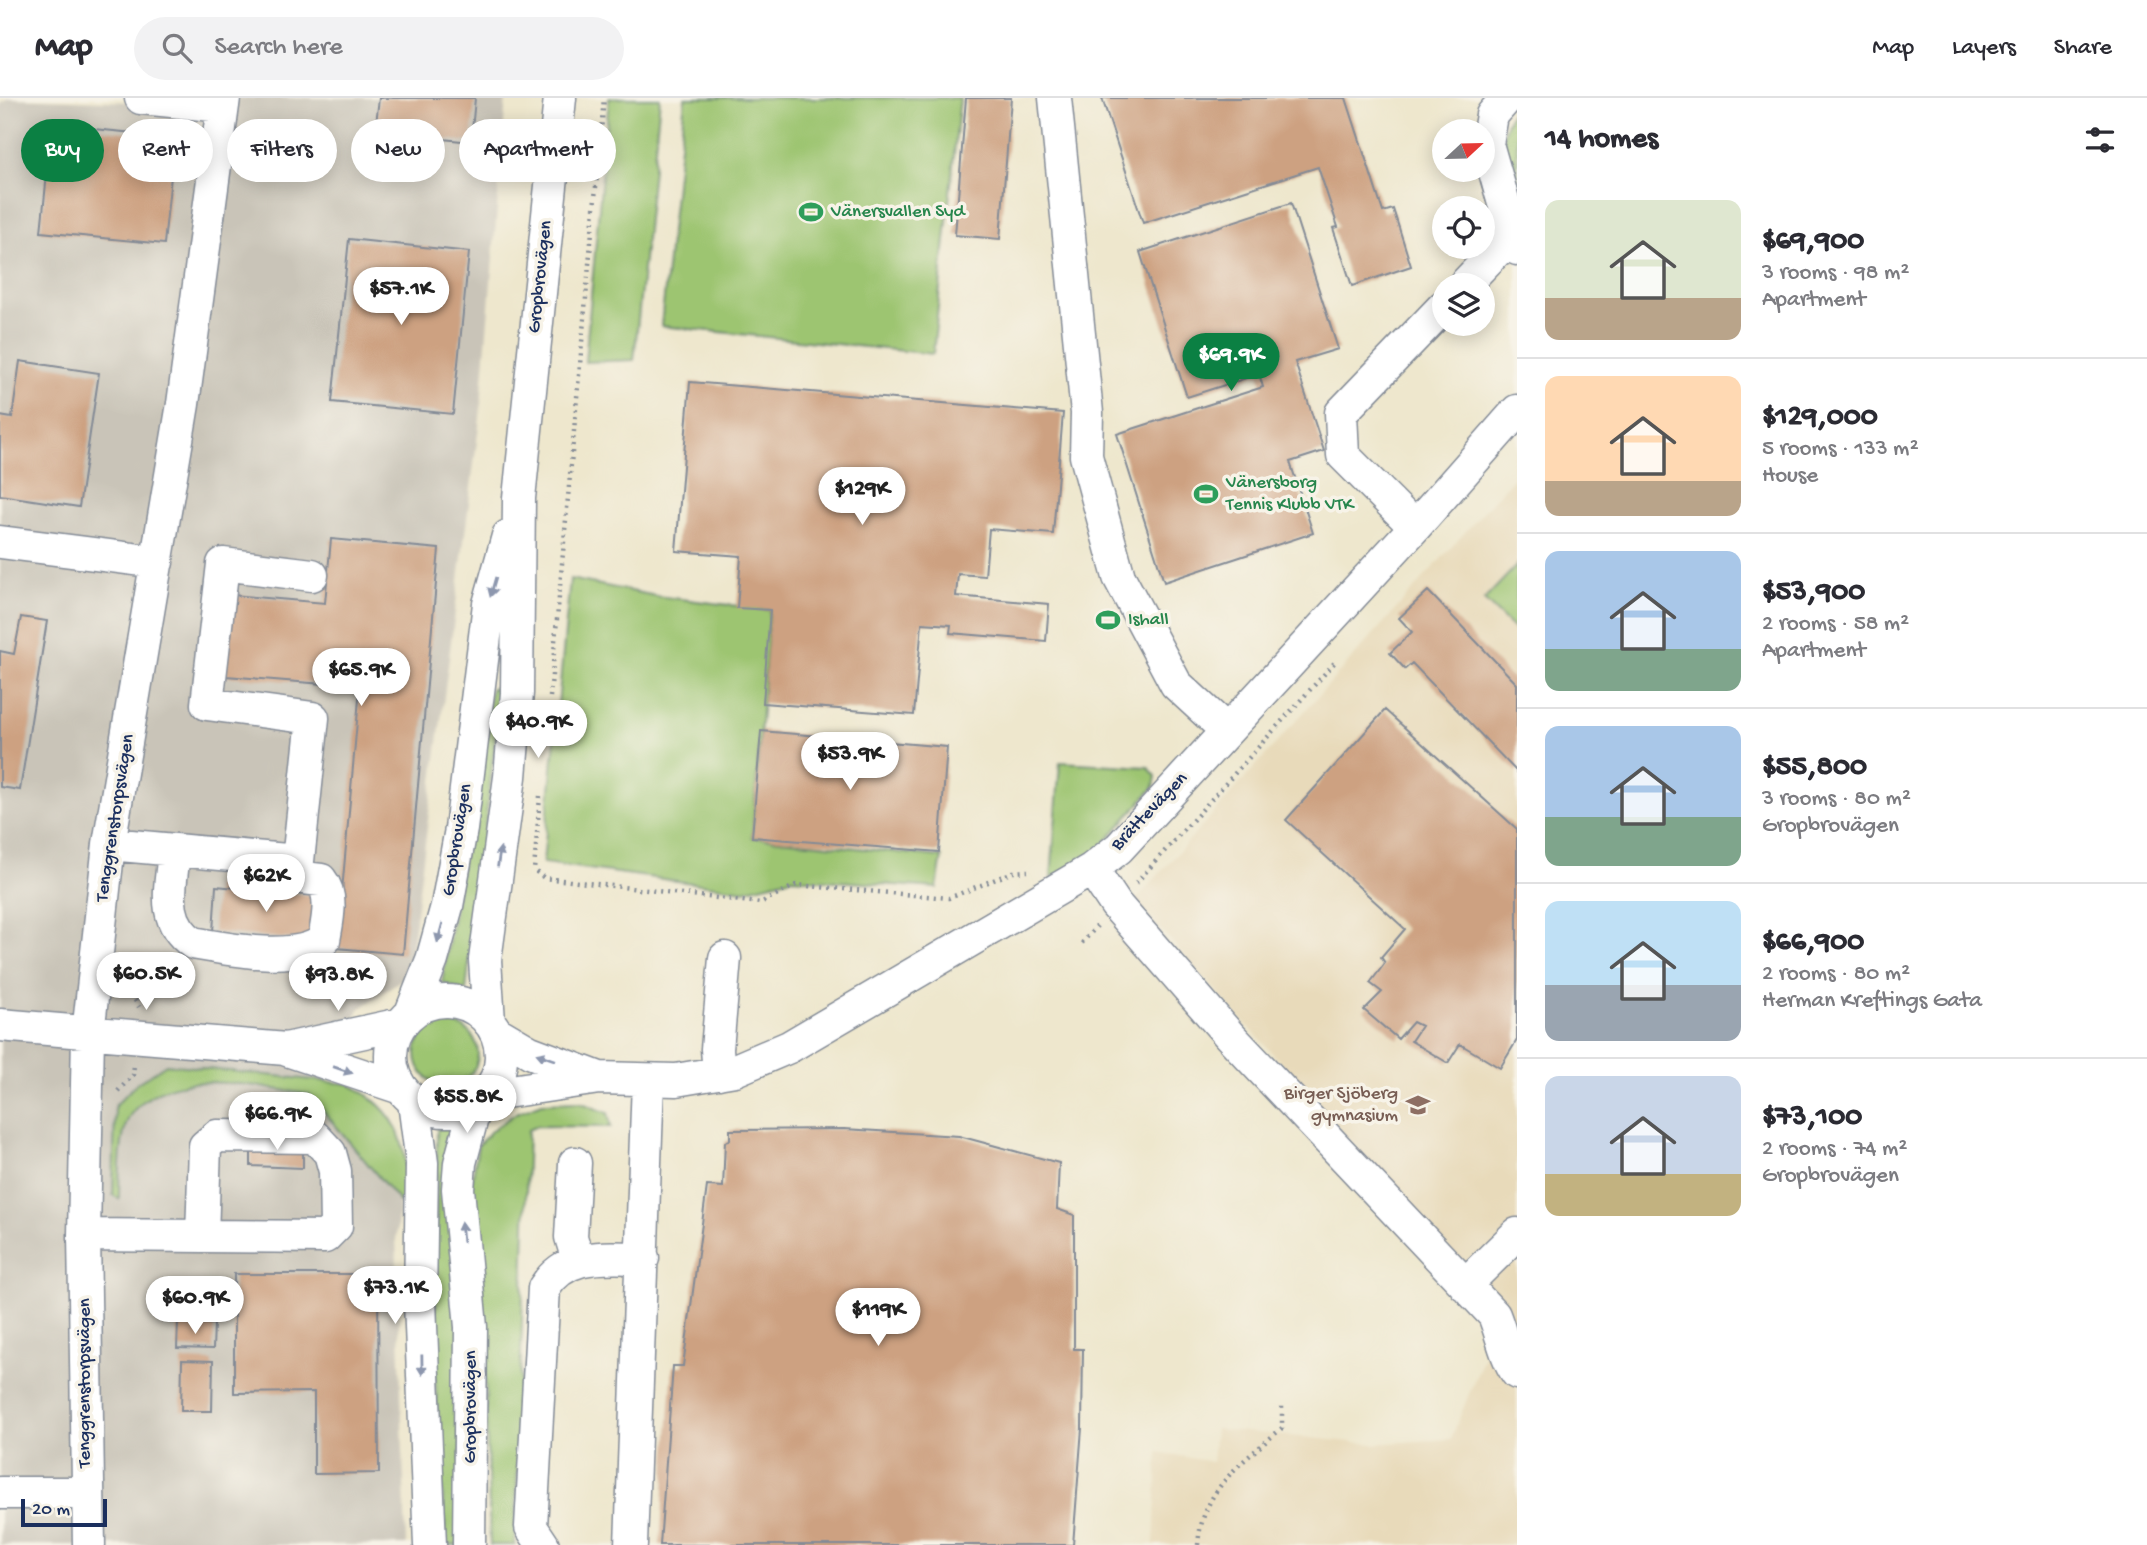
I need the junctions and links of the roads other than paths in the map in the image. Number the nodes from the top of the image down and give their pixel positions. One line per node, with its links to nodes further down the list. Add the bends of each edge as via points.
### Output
1 (141, 98): 5 (street)
2 (560, 98): 10 (street, Gropbrovägen)
3 (1055, 98): 15 (street, via 1087,413 1086,456 1102,517 1119,577 1176,684)
4 (1507, 98): 6 (street, via 1492,115 1487,144)
5 (223, 102): 13 (street, Tenggrenstorpsvägen)
6 (1515, 242): 7 (street)
7 (1478, 273)
8 (1432, 318): 11 (street, via 1341,413 1343,455)
9 (1517, 411): 11 (street, Brättevägen)
10 (519, 498): 20 (street, Gropbrovägen, one-way to 20, via 489,604 463,817 447,906 432,961); 22 (street, Gropbrovägen, one-way to 10, via 485,960 517,693)
11 (1415, 527): 15 (street, Brättevägen)
12 (0, 542): 13 (street)
13 (157, 562): 16 (street, Tenggrenstorpsvägen)
14 (312, 575): 17 (street, via 223,564 207,704 313,718 298,861)
15 (1226, 730): 18 (street, Brättevägen, via 1119,848)
16 (109, 844): 17 (street); 23 (street, Tenggrenstorpsvägen)
17 (173, 860): 17 (street, via 168,909 180,934 192,943 297,953 324,940 328,896 321,880)
18 (1092, 869): 25 (street, Brättevägen, via 789,1047); 36 (street, via 1116,905 1230,1036)
19 (725, 958): 25 (street)
20 (406, 1018): 22 (street, via 432,1003 455,1002 477,1010); 24 (street); 28 (street, via 393,1039 390,1056 393,1073)
21 (0, 1025): 23 (street)
22 (492, 1027): 26 (street, Brättevägen, one-way to 22, via 530,1052); 29 (street, via 501,1054 499,1069)
23 (88, 1034): 24 (street); 32 (street, Tenggrenstorpsvägen)
24 (286, 1049): 28 (street, one-way to 28)
25 (719, 1073): 27 (street, Brättevägen)
26 (599, 1078): 27 (street, Brättevägen); 29 (street, Brättevägen)
27 (648, 1081): 34 (street)
28 (407, 1095): 29 (street, via 441,1112 456,1111); 41 (street, one-way to 41, via 422,1163 420,1302)
29 (480, 1099): 42 (street, Gropbrovägen, one-way to 29, via 471,1327 458,1189 460,1163)
30 (575, 1163): 35 (street, via 571,1237)
31 (1517, 1234): 36 (street)
32 (84, 1235): 33 (street); 39 (street, Tenggrenstorpsvägen)
33 (202, 1236): 33 (street, via 325,1237 336,1226 335,1171 330,1153 315,1137 217,1136 205,1146)
34 (643, 1258): 35 (street); 44 (street)
35 (578, 1260): 43 (street, via 552,1274 544,1288 531,1527)
36 (1465, 1285): 37 (street, via 1494,1315)
37 (1517, 1373)
38 (0, 1493): 39 (street)
39 (86, 1493): 40 (street, Tenggrenstorpsvägen)
40 (89, 1545)
41 (429, 1545)
42 (469, 1545)
43 (543, 1545)
44 (631, 1545)

